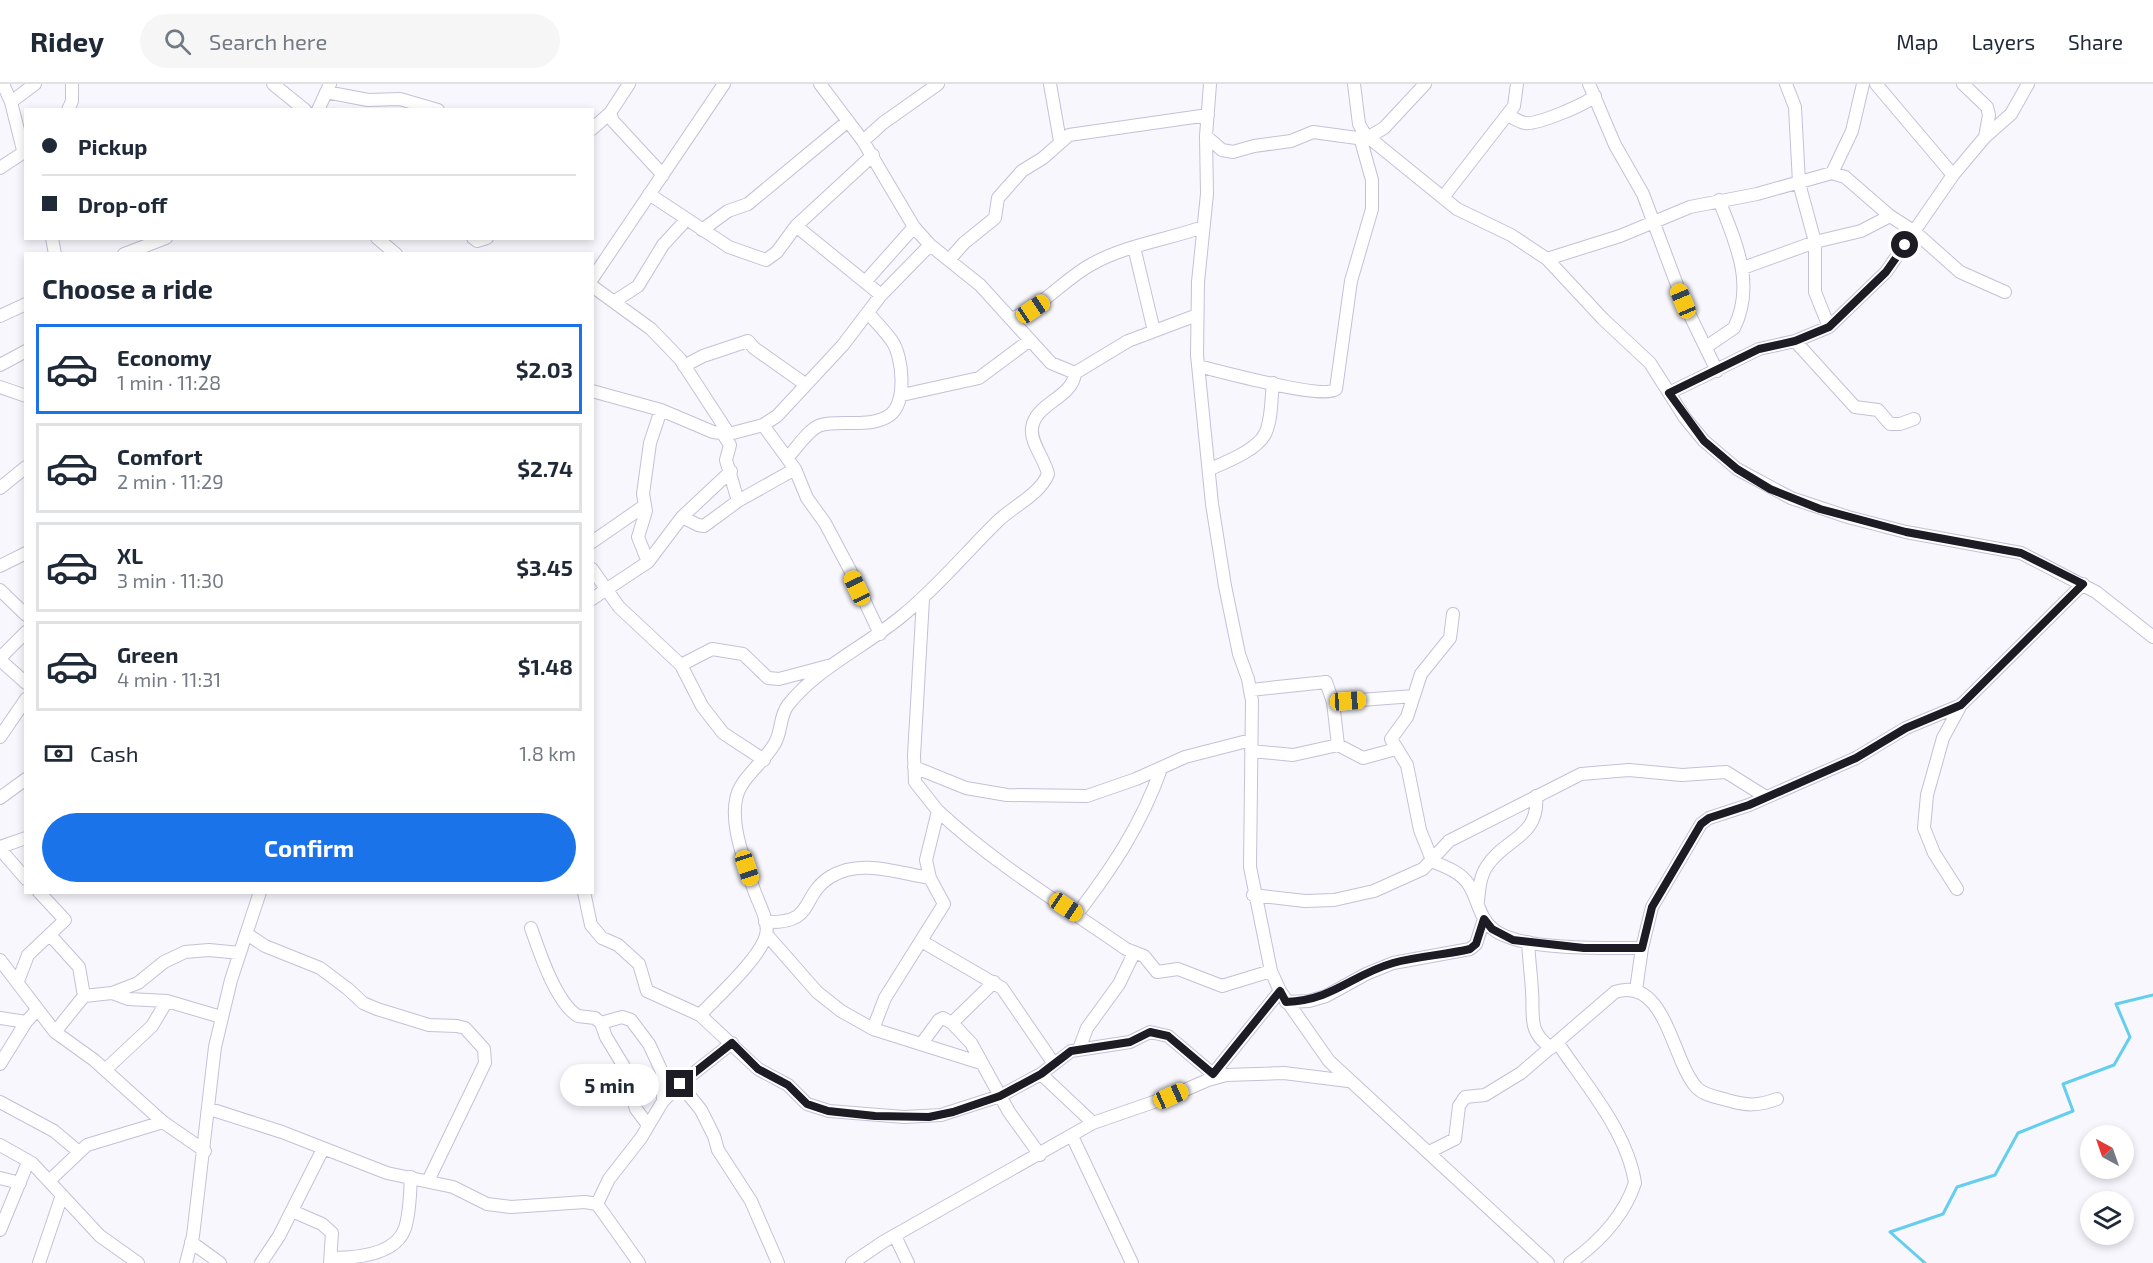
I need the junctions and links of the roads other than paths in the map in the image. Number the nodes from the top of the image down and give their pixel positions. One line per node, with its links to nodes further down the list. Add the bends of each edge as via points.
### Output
1 (3, 84): 22 (street)
2 (35, 84): 22 (street)
3 (72, 84): 23 (street)
4 (273, 84): 24 (street)
5 (629, 84): 27 (street)
6 (724, 84): 41 (street)
7 (820, 84): 30 (street)
8 (938, 84): 35 (street)
9 (1050, 84): 36 (street)
10 (1210, 84): 29 (street)
11 (1354, 84): 33 (street)
12 (1425, 84): 33 (street, via 1384,128)
13 (1517, 84): 28 (street, via 1514,105)
14 (1589, 84): 21 (street)
15 (1786, 84): 43 (street, via 1795,107)
16 (1863, 84): 40 (street, via 1852,131)
17 (1876, 84): 42 (street)
18 (1963, 84): 34 (street, via 1987,107)
19 (2028, 84): 34 (street, via 2011,114)
20 (328, 88): 25 (street); 26 (street, via 368,100 400,99)
21 (1595, 96): 28 (street, via 1533,123 1524,123); 49 (street, via 1603,122 1642,194)
22 (11, 102): 37 (street)
23 (69, 108)
24 (303, 108)
25 (319, 108)
26 (431, 108)
27 (610, 113): 31 (street); 41 (street)
28 (1508, 114): 45 (street)
29 (1208, 115): 32 (street); 36 (street, via 1084,132)
30 (848, 121): 35 (street); 53 (street, via 748,204 728,211)
31 (594, 127)
32 (1206, 136): 33 (street, via 1222,150 1233,152 1291,141 1313,132); 51 (street)
33 (1364, 137): 45 (street); 87 (street, via 1372,180 1372,208 1351,281 1337,387 1328,393)
34 (1985, 137): 42 (street)
35 (863, 141): 38 (street)
36 (1060, 141): 63 (street, via 1022,171 998,198 995,218)
37 (24, 148): 39 (street)
38 (873, 155): 50 (street); 52 (street)
39 (0, 168)
40 (1832, 173): 43 (street); 47 (street, via 1845,177)
41 (663, 175): 44 (street)
42 (1953, 175): 54 (street)
43 (1799, 183): 46 (street); 57 (street)
44 (649, 194): 48 (street); 65 (street)
45 (1443, 196): 62 (street, via 1457,209 1511,235)
46 (1719, 200): 49 (street); 64 (street)
47 (1890, 216): 54 (street); 57 (street, via 1861,231)
48 (686, 219): 53 (street); 70 (street, via 663,245 638,286)
49 (1652, 221): 62 (street, via 1620,236); 80 (street, via 1683,301)
50 (796, 226): 53 (street, via 766,261); 66 (street)
51 (1203, 227): 59 (street); 73 (street)
52 (915, 228): 58 (street); 66 (street)
53 (702, 230)
54 (1915, 232): 68 (street, via 1960,272); 76 (street, via 1886,272)
55 (161, 240): 60 (street)
56 (379, 240): 61 (street)
57 (1815, 242): 64 (street); 76 (street, via 1815,292)
58 (930, 246): 63 (street); 69 (street)
59 (1134, 247): 75 (street, via 1087,267 1044,301); 77 (street)
60 (129, 252)
61 (394, 252)
62 (1546, 259): 91 (street, via 1650,363)
63 (949, 260): 75 (street)
64 (1743, 268): 80 (street, via 1744,291 1736,324 1732,331)
65 (594, 276)
66 (865, 282): 69 (street)
67 (594, 287): 70 (street)
68 (2005, 292)
69 (881, 295): 72 (street)
70 (615, 301): 83 (street, via 651,329)
71 (24, 305): 74 (street)
72 (868, 313): 88 (street); 93 (street, via 893,343)
73 (1197, 315): 77 (street); 84 (street)
74 (0, 316)
75 (1012, 318): 78 (street)
76 (1829, 327): 79 (street)
77 (1154, 331): 86 (street, via 1128,341)
78 (1030, 340): 86 (street, via 1051,363); 93 (street, via 979,378)
79 (1795, 341): 85 (street, via 1759,349); 95 (street, via 1856,406 1878,410 1890,424)
80 (1706, 346): 85 (street)
81 (24, 352): 82 (street)
82 (0, 365)
83 (684, 366): 88 (street, via 748,341); 97 (street)
84 (1198, 366): 87 (street); 101 (street)
85 (1717, 371): 91 (street)
86 (1075, 373): 116 (street, via 1071,385 1033,423 1032,433 1047,470 1046,479 996,523)
87 (1273, 383): 101 (street, via 1263,437)
88 (805, 384): 96 (street, via 777,416)
89 (0, 387): 92 (street)
90 (594, 392): 94 (street)
91 (1669, 393): 112 (street, via 1704,441 1737,469 1770,489 1820,509 1877,525 2021,553)
92 (24, 395)
93 (902, 395): 98 (street, via 889,416 855,424 819,426)
94 (661, 410): 97 (street); 105 (street, via 650,442 643,490)
95 (1914, 419)
96 (763, 425): 97 (street); 98 (street)
97 (726, 434): 102 (street)
98 (788, 458): 100 (street)
99 (24, 469): 103 (street)
100 (795, 469): 104 (street); 120 (street)
101 (1210, 469): 126 (street, via 1225,586)
102 (730, 471): 104 (street); 106 (street)
103 (0, 488)
104 (738, 501): 106 (street, via 702,526)
105 (645, 506): 107 (street); 109 (street, via 638,537)
106 (682, 517): 109 (street)
107 (594, 541)
108 (24, 553): 110 (street)
109 (648, 562): 114 (street)
110 (0, 566)
111 (594, 572): 114 (street)
112 (2083, 584): 121 (street); 130 (street)
113 (0, 590): 117 (street)
114 (606, 591): 115 (street); 124 (street)
115 (594, 598)
116 (923, 599): 120 (street); 136 (street)
117 (24, 613)
118 (1454, 614): 127 (street, via 1450,638 1421,674)
119 (24, 634): 122 (street)
120 (880, 634): 123 (street)
121 (2153, 637)
122 (0, 659): 125 (street)
123 (837, 664): 124 (street, via 779,679 768,678 743,654 712,649); 135 (street, via 787,707 776,741)
124 (681, 665): 135 (street, via 702,706 723,733)
125 (24, 681)
126 (1250, 690): 129 (street, via 1324,682); 133 (street)
127 (1414, 696): 129 (street); 134 (street, via 1407,717 1391,739)
128 (24, 702): 131 (street)
129 (1333, 702): 132 (street)
130 (1961, 705): 140 (street, via 1906,728 1856,758); 148 (street, via 1943,738 1924,828 1934,853)
131 (0, 737)
132 (1338, 745): 133 (street, via 1293,755); 134 (street, via 1363,758)
133 (1251, 746): 137 (street, via 1185,757); 152 (street, via 1249,847)
134 (1396, 749): 145 (street, via 1407,765 1420,830)
135 (764, 760): 156 (street, via 742,784 736,814 747,868)
136 (914, 767): 137 (street, via 966,788 1046,797 1087,796); 142 (street, via 916,786)
137 (1161, 769): 154 (street, via 1148,805 1118,859)
138 (24, 780): 141 (street)
139 (1536, 796): 140 (street, via 1581,774 1629,770 1682,775 1726,772); 145 (street, via 1449,841); 153 (street, via 1536,818 1485,870)
140 (1766, 797): 163 (street, via 1701,824 1657,898)
141 (0, 798)
142 (938, 811): 147 (street, via 927,856); 154 (street, via 965,837)
143 (24, 839): 144 (street)
144 (0, 848): 146 (street)
145 (1432, 860): 152 (street, via 1416,873 1357,896 1305,901); 153 (street, via 1466,881)
146 (24, 877)
147 (930, 878): 156 (street, via 874,867 857,868 830,877 799,916); 161 (street, via 944,904)
148 (1957, 889)
149 (41, 894): 160 (street, via 65,920)
150 (259, 894): 158 (street)
151 (584, 894): 176 (street, via 591,925 602,938 618,945 639,964 647,992)
152 (1253, 895): 167 (street)
153 (1478, 907): 155 (street)
154 (1077, 914): 165 (street)
155 (1484, 919): 162 (street, via 1502,935); 173 (street, via 1476,944 1470,949 1394,963 1309,1001)
156 (765, 922): 159 (street)
157 (531, 928): 180 (street, via 543,962 566,1004 578,1017 596,1018)
158 (247, 934): 164 (street); 216 (street, via 320,968 363,1003 429,1025 465,1028 484,1049 485,1063)
159 (766, 935): 176 (street, via 757,952); 182 (street, via 817,992)
160 (51, 936): 168 (street, via 28,955); 172 (street, via 80,967)
161 (923, 942): 169 (street); 182 (street, via 885,998)
162 (1528, 942): 163 (street, via 1584,948); 186 (street, via 1533,994 1530,1014 1540,1038)
163 (1642, 948): 170 (street)
164 (240, 953): 171 (street, via 185,952 164,962 138,983); 177 (street)
165 (1134, 953): 167 (street, via 1144,956 1157,972 1178,969 1222,986); 187 (street, via 1119,984 1087,1028)
166 (0, 960): 168 (street)
167 (1270, 970): 173 (street)
168 (18, 981): 175 (street)
169 (994, 982): 181 (street); 190 (street, via 1008,996)
170 (1636, 990): 186 (street, via 1615,992); 198 (street, via 1658,1011 1691,1080 1702,1092 1749,1106)
171 (112, 993): 172 (street); 174 (street, via 128,999)
172 (84, 996): 183 (street)
173 (1283, 997): 194 (street); 195 (street)
174 (167, 1001): 177 (street); 191 (street, via 152,1026)
175 (37, 1010): 179 (street); 183 (street)
176 (700, 1015): 184 (street)
177 (221, 1017): 201 (street)
178 (0, 1018): 179 (street)
179 (26, 1023): 188 (street)
180 (601, 1023): 192 (street, via 622,1017 630,1019 649,1044); 204 (street, via 623,1065 636,1109)
181 (952, 1023): 185 (street, via 940,1019); 189 (street, via 971,1043)
182 (873, 1029): 185 (street)
183 (55, 1032): 191 (street)
184 (732, 1043): 196 (street); 197 (street, via 758,1069 788,1085 800,1100 828,1111 929,1117)
185 (922, 1043): 189 (street)
186 (1554, 1045): 210 (street, via 1491,1092 1481,1097 1465,1097 1459,1106 1455,1139); 236 (street, via 1611,1125 1629,1159 1635,1182 1615,1220)
187 (1079, 1049): 190 (street); 194 (street, via 1112,1046 1158,1032 1180,1044)
188 (0, 1064)
189 (981, 1064): 197 (street)
190 (1054, 1064): 193 (street)
191 (105, 1070): 202 (street)
192 (662, 1072): 196 (street); 199 (street)
193 (1041, 1074): 197 (street); 203 (street)
194 (1210, 1077): 195 (street, via 1284,1073); 203 (street, via 1171,1096)
195 (1349, 1082): 210 (street)
196 (679, 1085): 199 (street); 231 (street, via 701,1110 718,1150 751,1201)
197 (1000, 1096): 211 (street)
198 (1777, 1099)
199 (663, 1101): 204 (street)
200 (0, 1102): 209 (street, via 54,1131)
201 (210, 1109): 207 (street); 208 (street)
202 (163, 1122): 208 (street); 209 (street, via 103,1139)
203 (1093, 1123): 205 (street)
204 (648, 1125): 219 (street, via 609,1179)
205 (1072, 1136): 211 (street); 234 (street)
206 (0, 1145): 212 (street)
207 (323, 1149): 213 (street); 220 (street)
208 (205, 1151): 223 (street)
209 (79, 1152): 215 (street)
210 (1429, 1152): 235 (street)
211 (1040, 1155): 222 (street)
212 (32, 1163): 215 (street); 217 (street, via 26,1167)
213 (411, 1177): 216 (street); 224 (street, via 406,1222 398,1240 377,1252)
214 (0, 1178): 217 (street)
215 (50, 1180): 218 (street)
216 (428, 1181): 219 (street, via 453,1187 487,1204)
217 (20, 1183): 221 (street)
218 (62, 1195): 225 (street); 226 (street, via 100,1236)
219 (597, 1204): 230 (street)
220 (292, 1211): 224 (street, via 322,1224 332,1233); 229 (street)
221 (0, 1230)
222 (895, 1236): 232 (street); 233 (street)
223 (191, 1242): 227 (street); 228 (street)
224 (331, 1261)
225 (39, 1263)
226 (138, 1263)
227 (186, 1263)
228 (220, 1263)
229 (261, 1263)
230 (639, 1263)
231 (778, 1263)
232 (852, 1263)
233 (908, 1263)
234 (1132, 1263)
235 (1548, 1263)
236 (1570, 1263)

